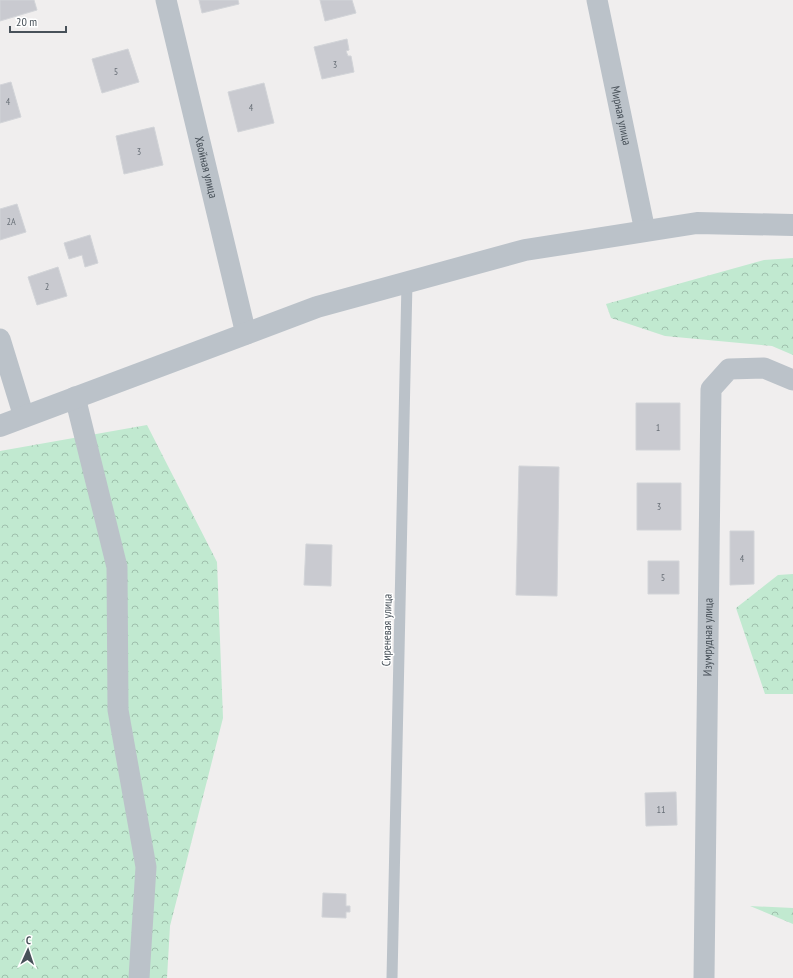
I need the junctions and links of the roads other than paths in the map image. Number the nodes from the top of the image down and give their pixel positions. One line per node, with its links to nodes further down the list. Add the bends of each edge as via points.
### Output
1 (166, 0): 6 (street, Хвойная улица)
2 (597, 0): 4 (street, Мирная улица)
3 (793, 225): 4 (street, via 697,223)
4 (645, 231): 5 (street, via 525,250)
5 (407, 282): 6 (street, via 317,307); 13 (lane, Сиреневая улица)
6 (246, 334): 9 (street)
7 (0, 339): 10 (street)
8 (793, 380): 14 (street, Изумрудная улица, via 764,368 730,369 711,389)
9 (75, 397): 10 (street); 12 (street, via 117,567 118,710 146,867)
10 (24, 417): 11 (street)
11 (0, 426)
12 (138, 978)
13 (392, 978)
14 (704, 978)

